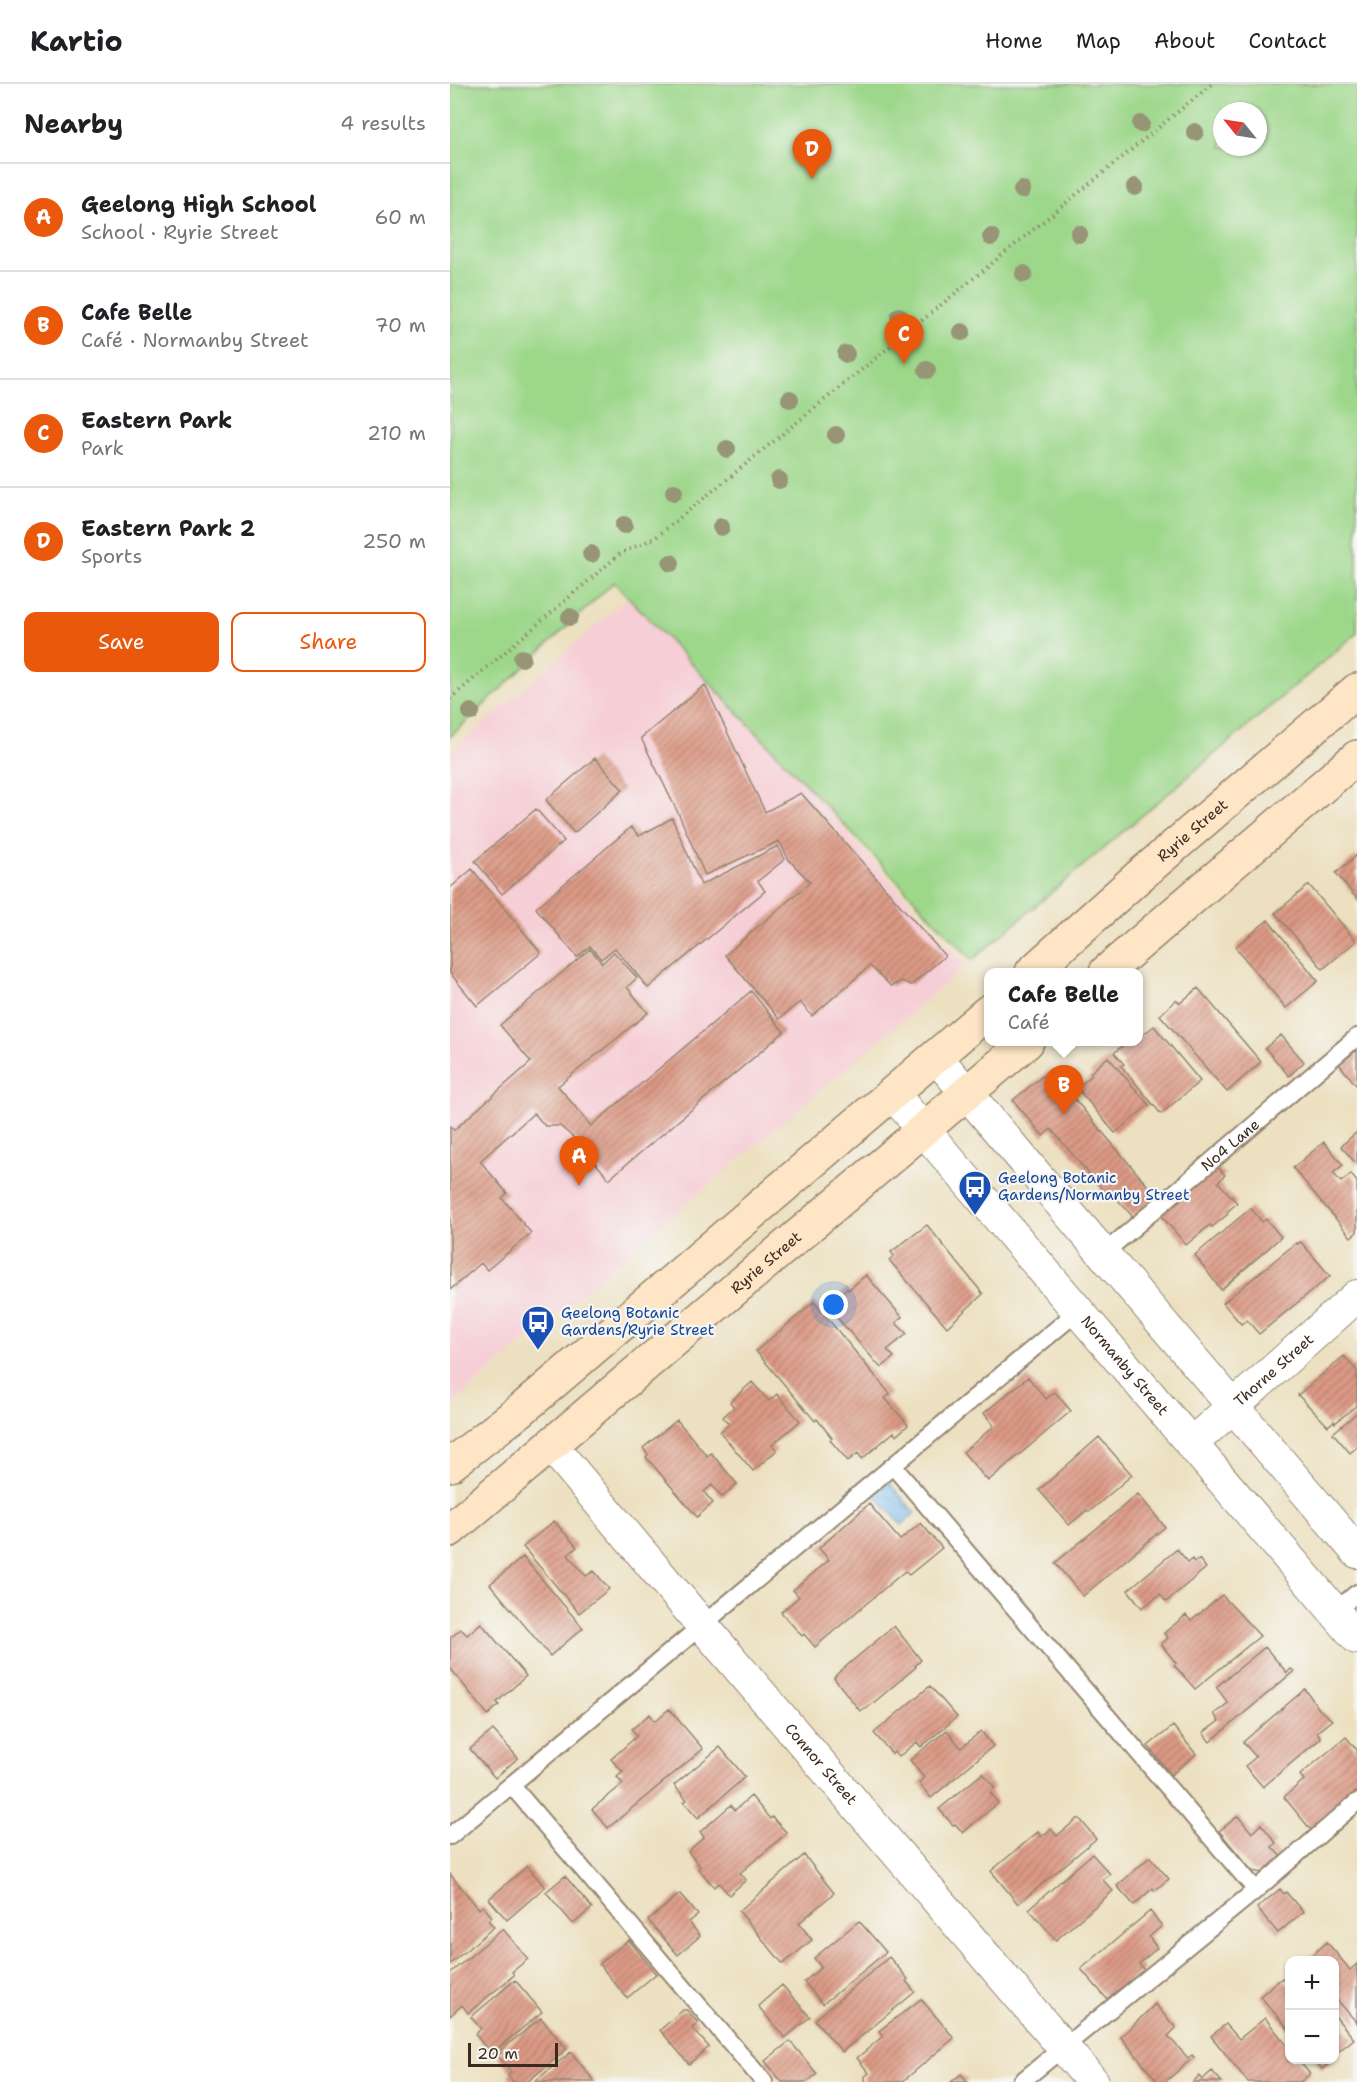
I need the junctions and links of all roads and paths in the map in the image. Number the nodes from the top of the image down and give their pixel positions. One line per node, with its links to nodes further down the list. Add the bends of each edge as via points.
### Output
1 (1212, 84): 3 (path, via 655,538 621,553)
2 (1357, 690): 5 (main road, Ryrie Street)
3 (450, 699)
4 (1357, 757): 6 (main road)
5 (1036, 968)
6 (1111, 968)
7 (984, 1015): 10 (main road)
8 (1357, 1037): 14 (lane, No4 Lane)
9 (1021, 1046): 11 (main road, Ryrie Street)
10 (936, 1057): 11 (street); 12 (main road)
11 (968, 1093): 13 (main road, Ryrie Street); 14 (street)
12 (893, 1094): 13 (street, Normanby Street); 18 (main road)
13 (924, 1130): 16 (street, Normanby Street); 20 (main road, Ryrie Street)
14 (1104, 1253): 17 (street)
15 (1357, 1296): 17 (street, Thorne Street)
16 (1078, 1311): 19 (street, Normanby Street); 22 (lane)
17 (1233, 1407): 19 (street, Thorne Street); 24 (street)
18 (521, 1410): 20 (main road); 21 (main road)
19 (1191, 1444): 25 (street, Normanby Street)
20 (551, 1445): 23 (main road, Ryrie Street); 26 (street, Connor Street)
21 (450, 1465)
22 (893, 1466): 26 (lane); 31 (lane)
23 (450, 1530)
24 (1357, 1552)
25 (1346, 1602): 27 (street, Normanby Street)
26 (702, 1625): 28 (lane); 32 (street, Connor Street)
27 (1357, 1638)
28 (512, 1786): 30 (lane); 33 (lane)
29 (1357, 1803): 31 (lane)
30 (450, 1836)
31 (1256, 1890): 32 (lane)
32 (1064, 2047): 34 (lane); 35 (street, Connor Street)
33 (764, 2082)
34 (1021, 2082)
35 (1093, 2082)

